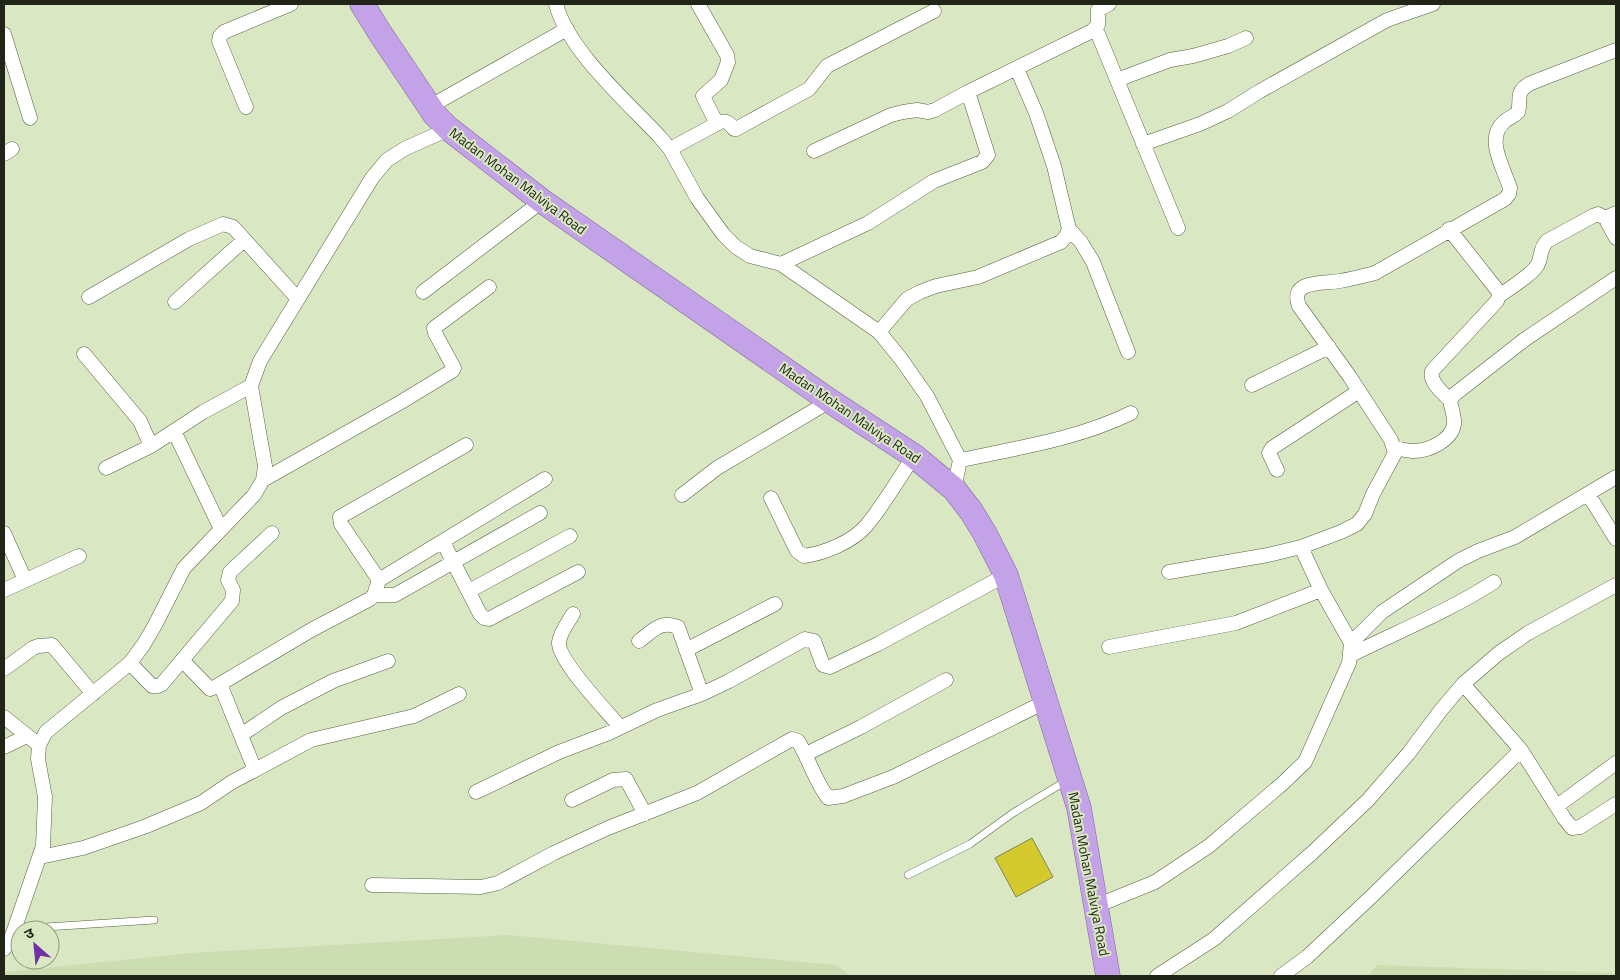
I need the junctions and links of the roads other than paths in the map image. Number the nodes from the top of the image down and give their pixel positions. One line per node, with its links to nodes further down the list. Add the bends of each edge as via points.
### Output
1 (290, 4): 17 (street, via 220,36 219,41)
2 (362, 4): 18 (highway, Madan Mohan Malviya Road)
3 (556, 4): 9 (street)
4 (698, 4): 20 (street, via 727,55 728,62 721,80 703,96)
5 (1109, 4): 8 (street, via 1098,10)
6 (1433, 4): 22 (street, via 1388,20 1214,118)
7 (934, 11): 20 (street, via 827,66 809,90 774,110 736,129 728,122)
8 (1096, 28): 14 (street); 15 (street)
9 (567, 29): 18 (street); 23 (street, via 586,58)
10 (4, 34): 13 (street)
11 (1246, 38): 15 (street, via 1228,46 1170,60)
12 (1616, 50): 29 (street, via 1531,83 1520,91 1518,112 1504,122 1494,138 1510,188 1509,194)
13 (8, 60): 19 (street)
14 (1017, 69): 16 (street); 28 (street, via 1054,166)
15 (1117, 80): 22 (street)
16 (968, 92): 24 (street, via 935,110 890,115); 32 (street, via 988,155 985,159 934,180 868,223)
17 (246, 107)
18 (429, 107): 21 (highway, Madan Mohan Malviya Road)
19 (30, 118)
20 (717, 124): 23 (street)
21 (449, 129): 25 (highway, Madan Mohan Malviya Road); 38 (street, via 387,160 372,178)
22 (1143, 144): 27 (street)
23 (670, 149): 32 (street, via 697,198 723,234 750,256)
24 (814, 151)
25 (542, 201): 35 (street); 48 (highway, Madan Mohan Malviya Road)
26 (1610, 215): 30 (street); 36 (street, via 1593,216 1547,241 1532,271)
27 (1178, 228)
28 (1068, 229): 40 (street, via 1061,242 978,277 920,292 907,300); 42 (street, via 1081,242 1093,262)
29 (1449, 229): 36 (street); 41 (street, via 1375,273 1355,279 1314,283 1298,292 1299,306)
30 (1616, 238)
31 (244, 240): 37 (street, via 233,227 223,224 189,239); 38 (street); 39 (street)
32 (781, 264): 40 (street)
33 (1616, 278): 47 (street, via 1524,340)
34 (489, 287): 60 (street, via 434,328 454,368 452,371)
35 (423, 292)
36 (1499, 296): 47 (street, via 1432,371 1433,381)
37 (89, 297)
38 (298, 299): 45 (street, via 260,361)
39 (175, 302)
40 (879, 332): 55 (street, via 927,396)
41 (1328, 347): 44 (street); 46 (street)
42 (1128, 352)
43 (84, 354): 52 (street, via 140,421)
44 (1252, 385)
45 (251, 386): 50 (street); 60 (street, via 265,466)
46 (1359, 391): 53 (street); 57 (street, via 1272,448 1269,453)
47 (1450, 400): 53 (street, via 1455,422 1447,438 1430,448 1415,451)
48 (830, 401): 54 (highway, Madan Mohan Malviya Road); 63 (street, via 718,468)
49 (1132, 413): 55 (street, via 1085,433)
50 (174, 431): 52 (street); 66 (street)
51 (466, 445): 79 (street, via 340,517 341,524)
52 (151, 446): 56 (street)
53 (1394, 448): 72 (street, via 1395,453 1357,524)
54 (914, 456): 61 (highway, Madan Mohan Malviya Road); 64 (street, via 865,527 849,539 814,554 804,556 797,551)
55 (960, 460): 61 (street)
56 (106, 468)
57 (1277, 470)
58 (1616, 477): 62 (street)
59 (545, 479): 71 (street)
60 (263, 480): 66 (street, via 254,495)
61 (954, 489): 77 (highway, Madan Mohan Malviya Road, via 984,532)
62 (1588, 494): 70 (street); 90 (street, via 1515,537 1478,551 1451,566 1382,612)
63 (682, 495)
64 (771, 498)
65 (540, 513): 74 (street)
66 (221, 529): 94 (street, via 184,568 155,625)
67 (4, 533): 78 (street)
68 (272, 533): 92 (street, via 230,572 228,580 233,590 232,601)
69 (570, 536): 84 (street)
70 (1616, 539)
71 (443, 542): 74 (street); 79 (street)
72 (1301, 546): 76 (street); 83 (street)
73 (79, 556): 78 (street)
74 (453, 562): 84 (street); 85 (street, via 395,595)
75 (578, 572): 84 (street, via 489,619 480,614)
76 (1169, 572)
77 (1006, 575): 101 (street, via 830,667 824,665 814,641 808,639); 102 (highway, Madan Mohan Malviya Road)
78 (25, 580): 82 (street)
79 (379, 580): 85 (street)
80 (1494, 582): 90 (street, via 1448,609)
81 (1616, 585): 98 (street, via 1528,633)
82 (4, 590)
83 (1321, 590): 89 (street, via 1236,623); 90 (street)
84 (469, 591)
85 (374, 595): 97 (street)
86 (775, 604): 91 (street)
87 (573, 614): 104 (street, via 559,640 559,649 569,666)
88 (639, 642): 91 (street, via 658,627 669,623 678,627)
89 (1109, 647)
90 (1351, 649): 122 (street, via 1349,663 1305,762 1209,846 1155,882)
91 (686, 650): 101 (street)
92 (182, 660): 94 (street, via 158,686 152,686); 97 (street, via 210,689)
93 (388, 661): 105 (street, via 333,681 281,708)
94 (130, 663): 99 (street)
95 (4, 669): 99 (street, via 33,648 52,645)
96 (946, 680): 110 (street)
97 (220, 684): 105 (street)
98 (1463, 684): 109 (street); 127 (street, via 1368,800 1214,939)
99 (94, 694): 107 (street, via 46,732)
100 (459, 694): 112 (street, via 414,716 312,740)
101 (702, 694): 104 (street)
102 (1045, 702): 110 (street, via 892,777 843,796 828,798); 113 (highway, Madan Mohan Malviya Road)
103 (4, 717): 106 (street)
104 (620, 727): 114 (street)
105 (241, 735): 112 (street)
106 (27, 736): 107 (street); 108 (street)
107 (39, 745): 119 (street, via 45,797)
108 (4, 747)
109 (1521, 750): 117 (street); 128 (street, via 1365,903 1306,958)
110 (806, 754): 118 (street, via 798,741 792,739 697,793)
111 (1616, 763): 117 (street)
112 (255, 770): 119 (street, via 200,803 144,827 83,848)
113 (1069, 778): 120 (lane, via 970,844); 122 (highway, Madan Mohan Malviya Road, via 1079,808)
114 (476, 792)
115 (572, 800): 118 (street, via 613,780 626,778)
116 (1616, 804): 117 (street, via 1580,827 1572,828)
117 (1557, 806)
118 (644, 814): 121 (street, via 554,853 494,885)
119 (40, 857): 123 (street)
120 (908, 875)
121 (372, 886)
122 (1096, 906): 126 (highway, Madan Mohan Malviya Road)
123 (18, 920)
124 (154, 920): 125 (lane)
125 (60, 926)
126 (1108, 976)
127 (1157, 976)
128 (1281, 976)

